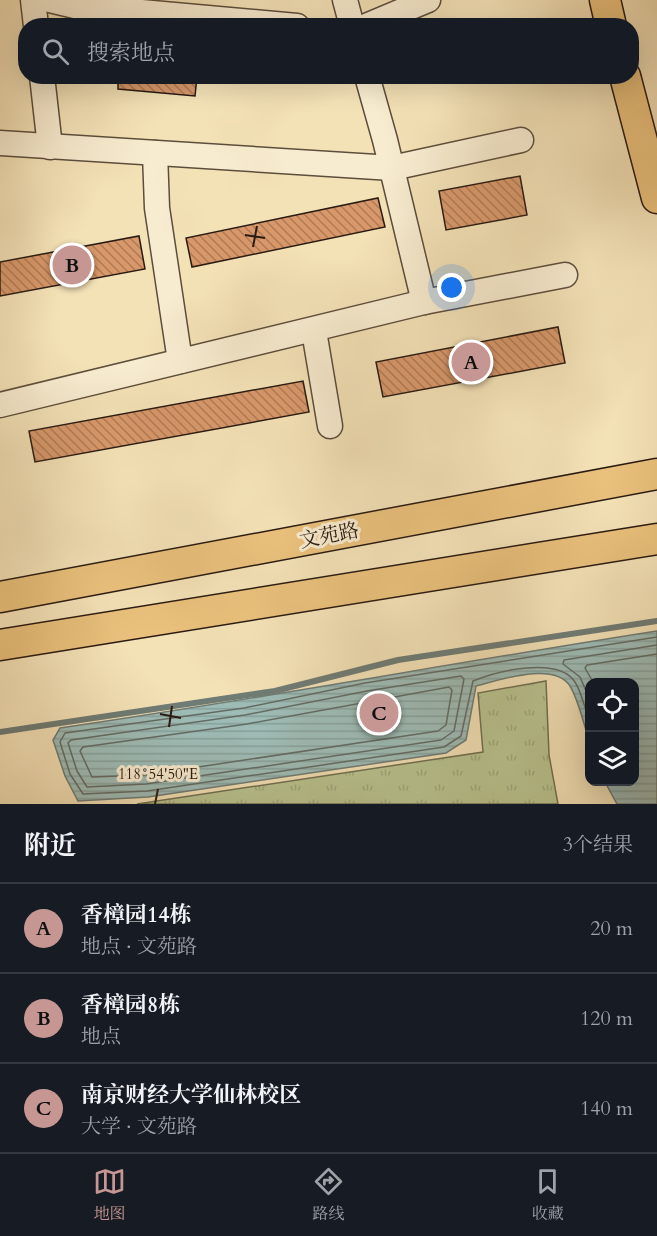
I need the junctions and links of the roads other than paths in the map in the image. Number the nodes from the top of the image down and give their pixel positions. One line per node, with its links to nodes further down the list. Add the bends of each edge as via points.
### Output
1 (33, 0): 7 (street)
2 (50, 0): 6 (street, via 75,6)
3 (345, 0): 9 (street)
4 (428, 0): 10 (street)
5 (605, 0): 11 (main road)
6 (107, 4): 8 (street)
7 (35, 18)
8 (228, 18)
9 (350, 18)
10 (385, 18)
11 (609, 18)
12 (43, 84): 17 (street)
13 (369, 84): 19 (street)
14 (627, 84): 20 (main road)
15 (521, 140): 19 (street)
16 (0, 143): 17 (street)
17 (50, 147): 18 (street)
18 (155, 153): 19 (street); 24 (street, via 157,208)
19 (392, 168): 22 (street)
20 (657, 198)
21 (565, 275): 22 (street)
22 (424, 302): 23 (street)
23 (314, 331): 24 (street); 26 (street)
24 (180, 361): 25 (street)
25 (0, 405)
26 (330, 426)
27 (657, 474): 29 (main road, 文苑路)
28 (657, 539): 30 (main road)
29 (0, 596)
30 (0, 645)

